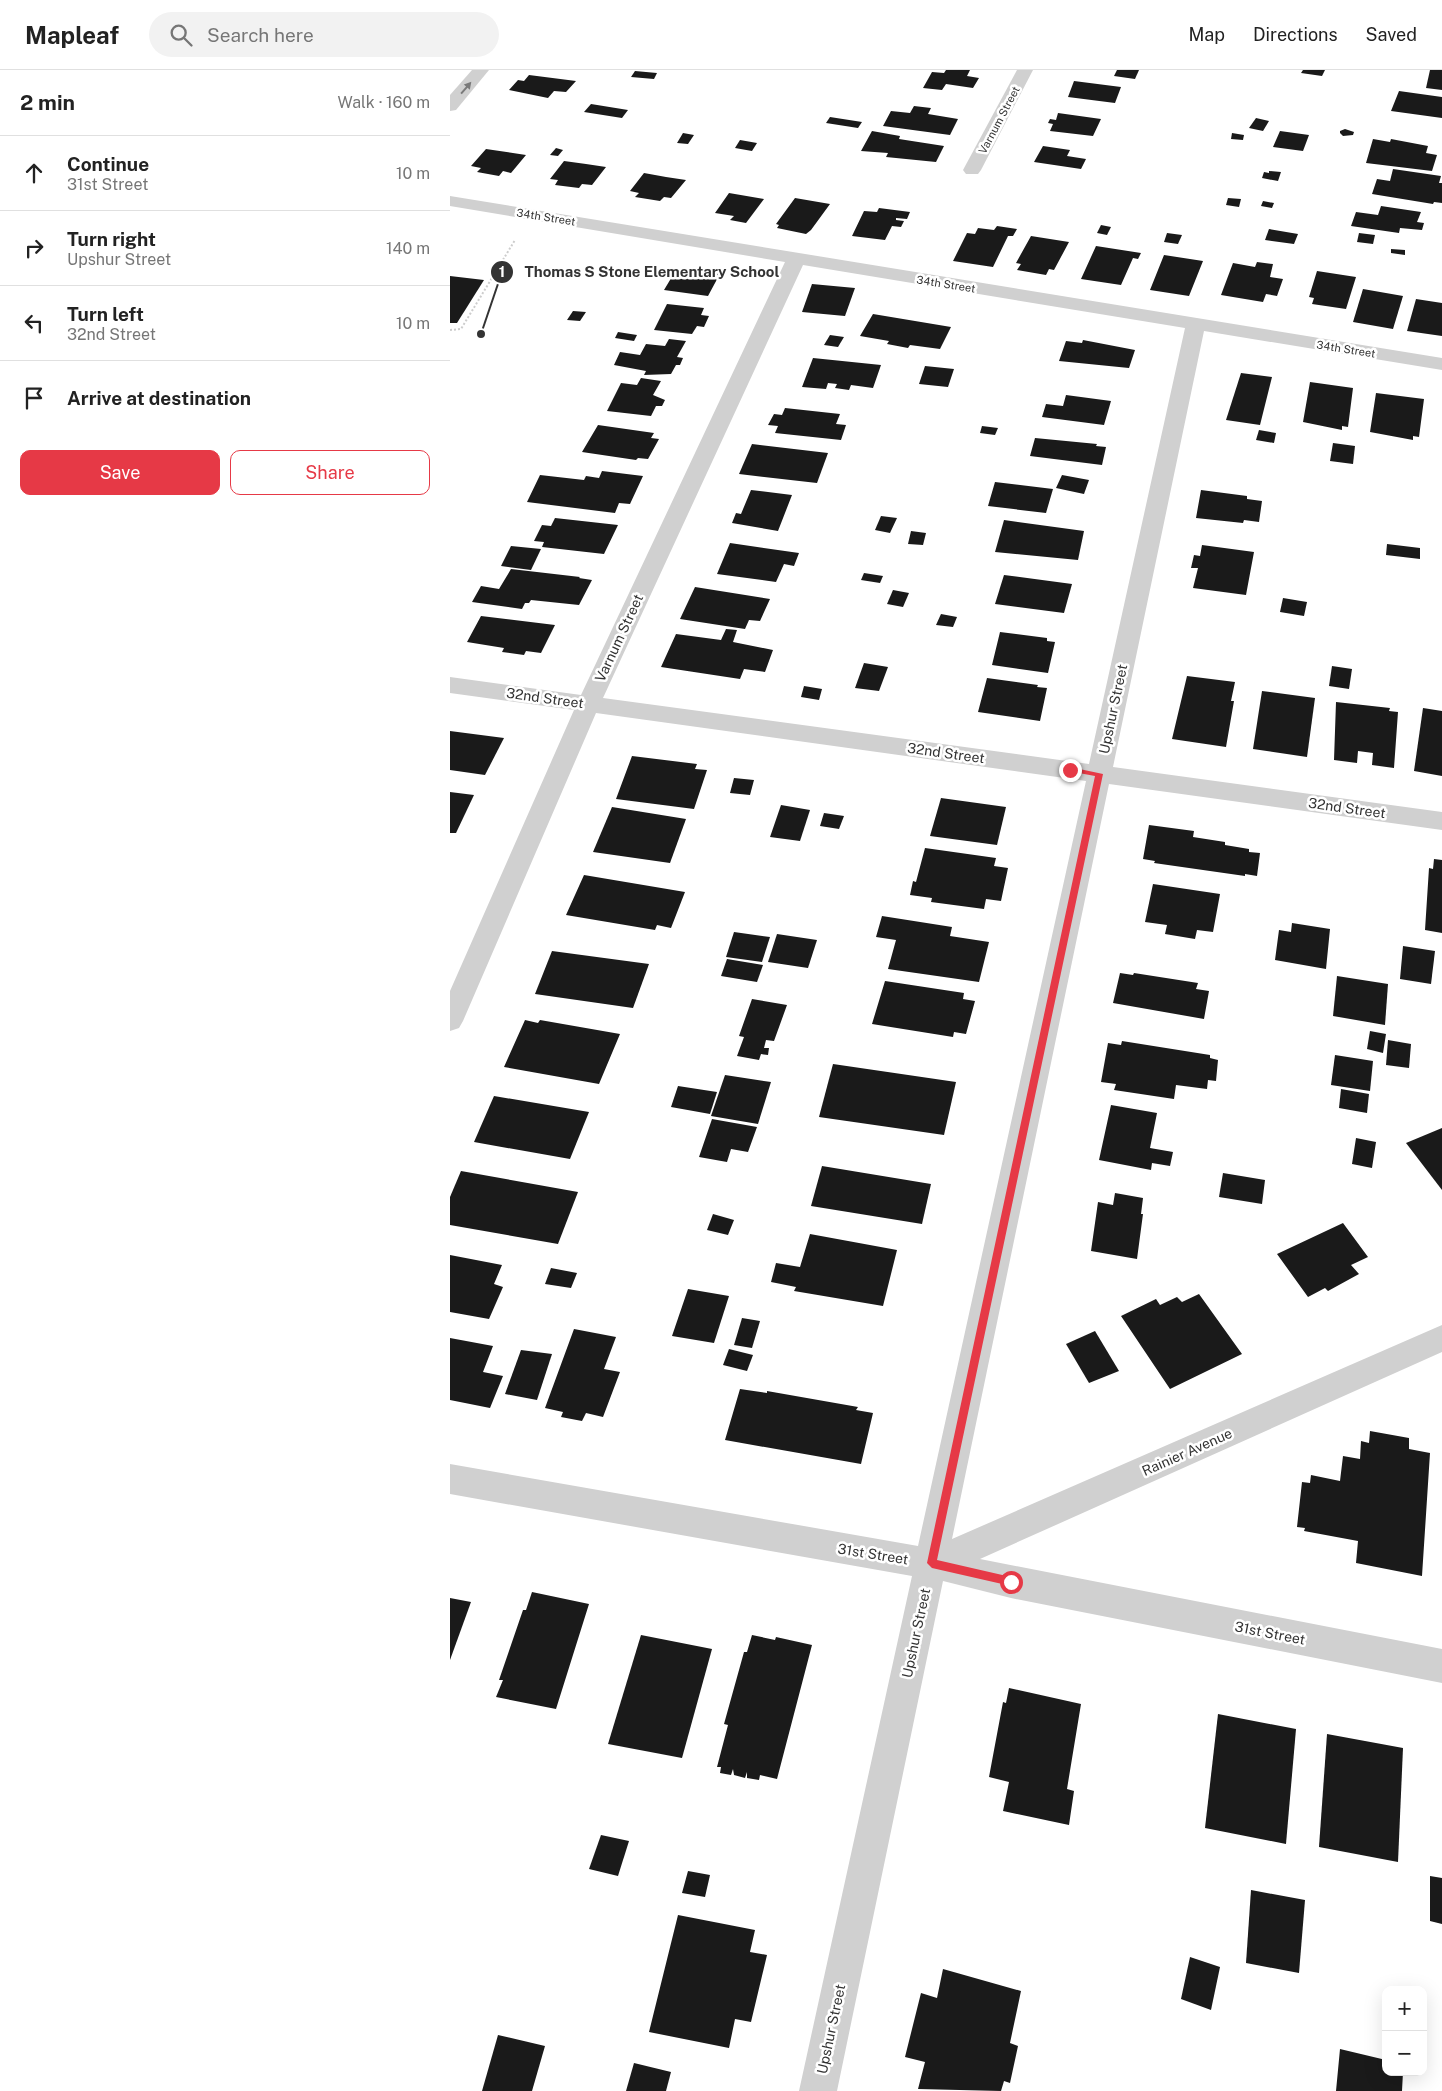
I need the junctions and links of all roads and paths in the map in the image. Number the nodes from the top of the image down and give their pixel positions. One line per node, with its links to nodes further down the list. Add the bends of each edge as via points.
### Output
1 (481, 70): 3 (street, one-way to 1)
2 (1025, 70): 4 (street, Varnum Street)
3 (450, 106)
4 (972, 170)
5 (450, 202): 7 (street, 34th Street)
6 (520, 232): 9 (path, via 461,329)
7 (796, 259): 8 (street, 34th Street); 12 (street, Varnum Street)
8 (1195, 325): 10 (street, 34th Street); 13 (street, Upshur Street)
9 (450, 330)
10 (1442, 364)
11 (450, 685): 12 (street, 32nd Street)
12 (588, 704): 13 (street, 32nd Street); 15 (street, Varnum Street)
13 (1099, 774): 14 (street, 32nd Street); 18 (street, Upshur Street)
14 (1442, 821)
15 (450, 1021)
16 (1442, 1338): 18 (street, Rainier Avenue)
17 (450, 1479): 18 (street, 31st Street)
18 (932, 1563): 19 (street, 31st Street, via 1021,1584); 20 (street, Upshur Street)
19 (1442, 1666)
20 (818, 2091)

